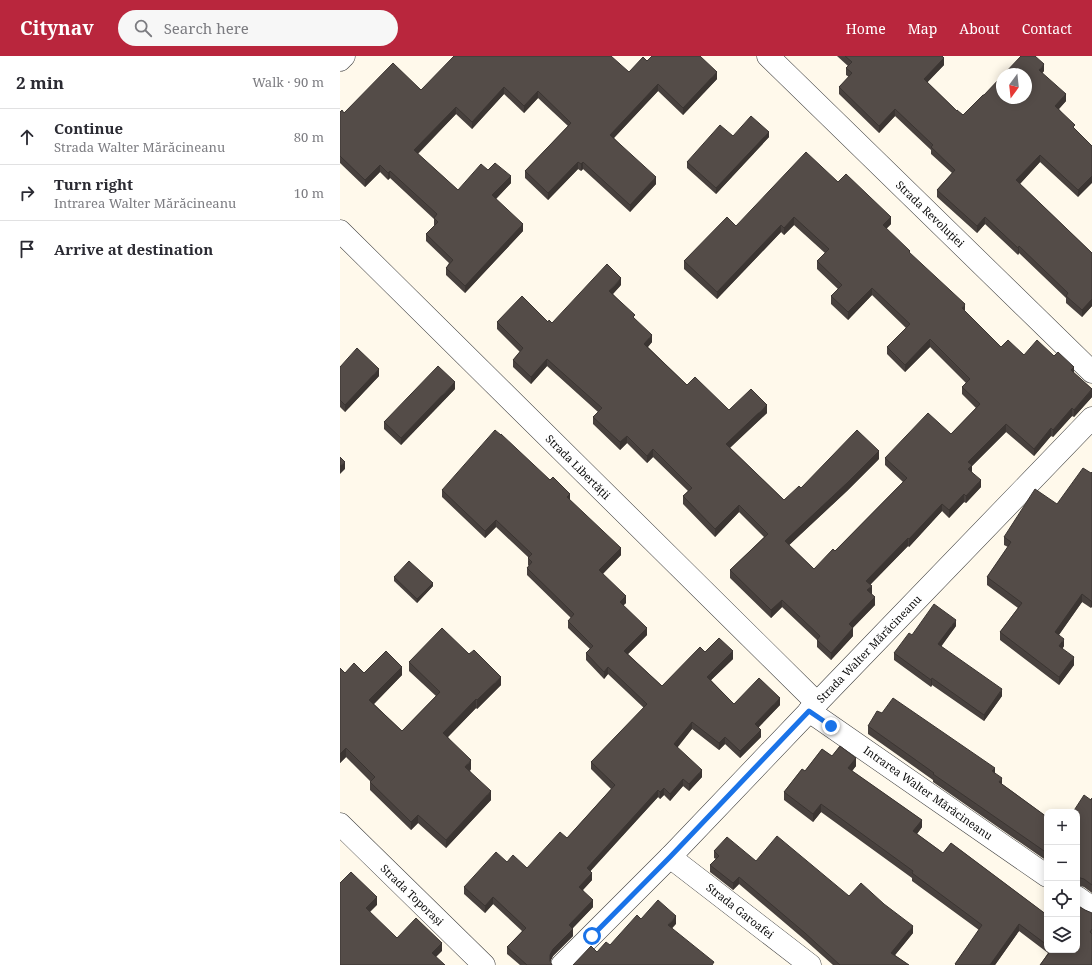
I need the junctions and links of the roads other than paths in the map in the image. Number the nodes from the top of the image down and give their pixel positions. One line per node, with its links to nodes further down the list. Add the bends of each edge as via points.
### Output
1 (344, 56): 3 (street)
2 (768, 56): 5 (street, Strada Revoluției)
3 (340, 60)
4 (340, 231): 7 (street, Strada Libertății)
5 (1092, 372)
6 (1092, 418): 7 (street, Strada Walter Mărăcineanu)
7 (813, 707): 9 (street, Strada Walter Mărăcineanu); 10 (street, Intrarea Walter Mărăcineanu)
8 (340, 824): 13 (street, Strada Toporași)
9 (670, 857): 14 (street, Strada Walter Mărăcineanu); 15 (street, Strada Garoafei)
10 (1044, 874)
11 (1080, 900): 12 (street)
12 (1092, 908)
13 (484, 965)
14 (562, 965)
15 (810, 965)

